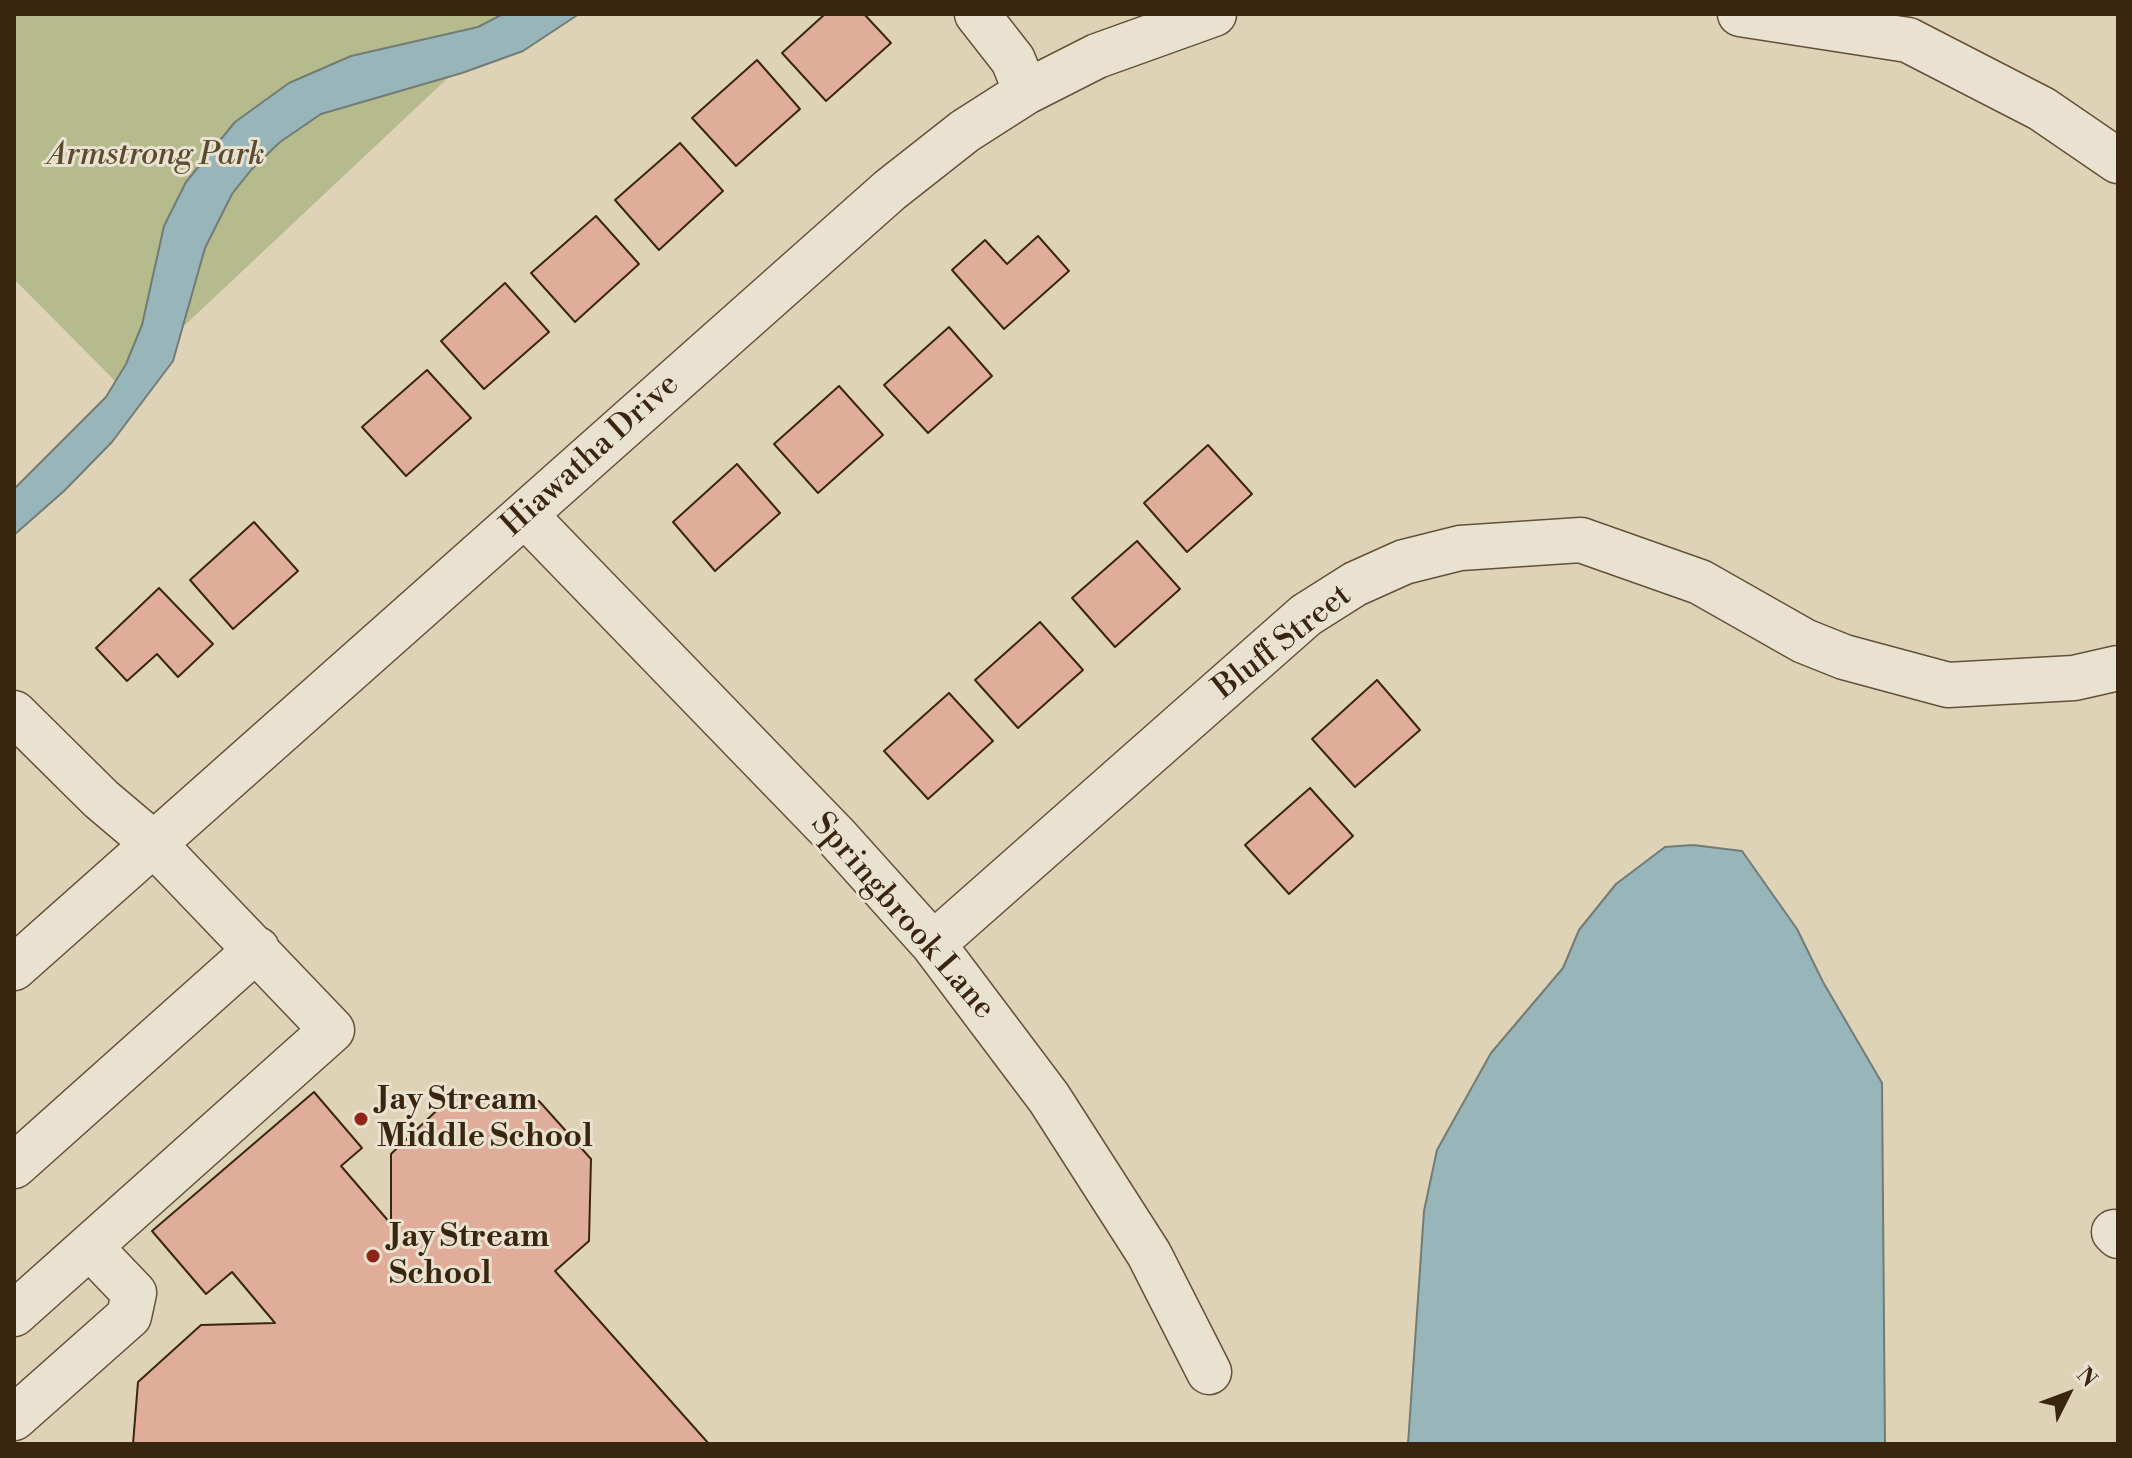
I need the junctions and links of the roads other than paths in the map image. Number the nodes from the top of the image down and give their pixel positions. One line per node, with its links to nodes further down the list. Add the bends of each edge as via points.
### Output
1 (977, 14): 5 (street, via 1013,60)
2 (1214, 14): 5 (street, Hiawatha Drive, via 1097,56)
3 (1740, 14): 4 (street)
4 (1912, 27): 6 (street)
5 (1026, 92): 7 (street, Hiawatha Drive, via 965,131 890,190)
6 (2118, 161)
7 (525, 515): 10 (street, Hiawatha Drive); 11 (street, Springbrook Lane, via 835,835)
8 (2118, 668): 11 (street, Bluff Street, via 2074,678 1948,685 1844,657 1804,641 1700,582 1581,540 1460,548 1404,562 1306,615)
9 (14, 713): 10 (street)
10 (153, 843): 12 (street); 13 (street, Hiawatha Drive)
11 (933, 944): 17 (street, Springbrook Lane, via 1049,1098 1133,1228)
12 (257, 949): 14 (street); 15 (street, via 332,1030)
13 (14, 968)
14 (14, 1166)
15 (90, 1247): 16 (street); 18 (street, via 134,1293 129,1316)
16 (14, 1314)
17 (1209, 1372)
18 (14, 1418)

